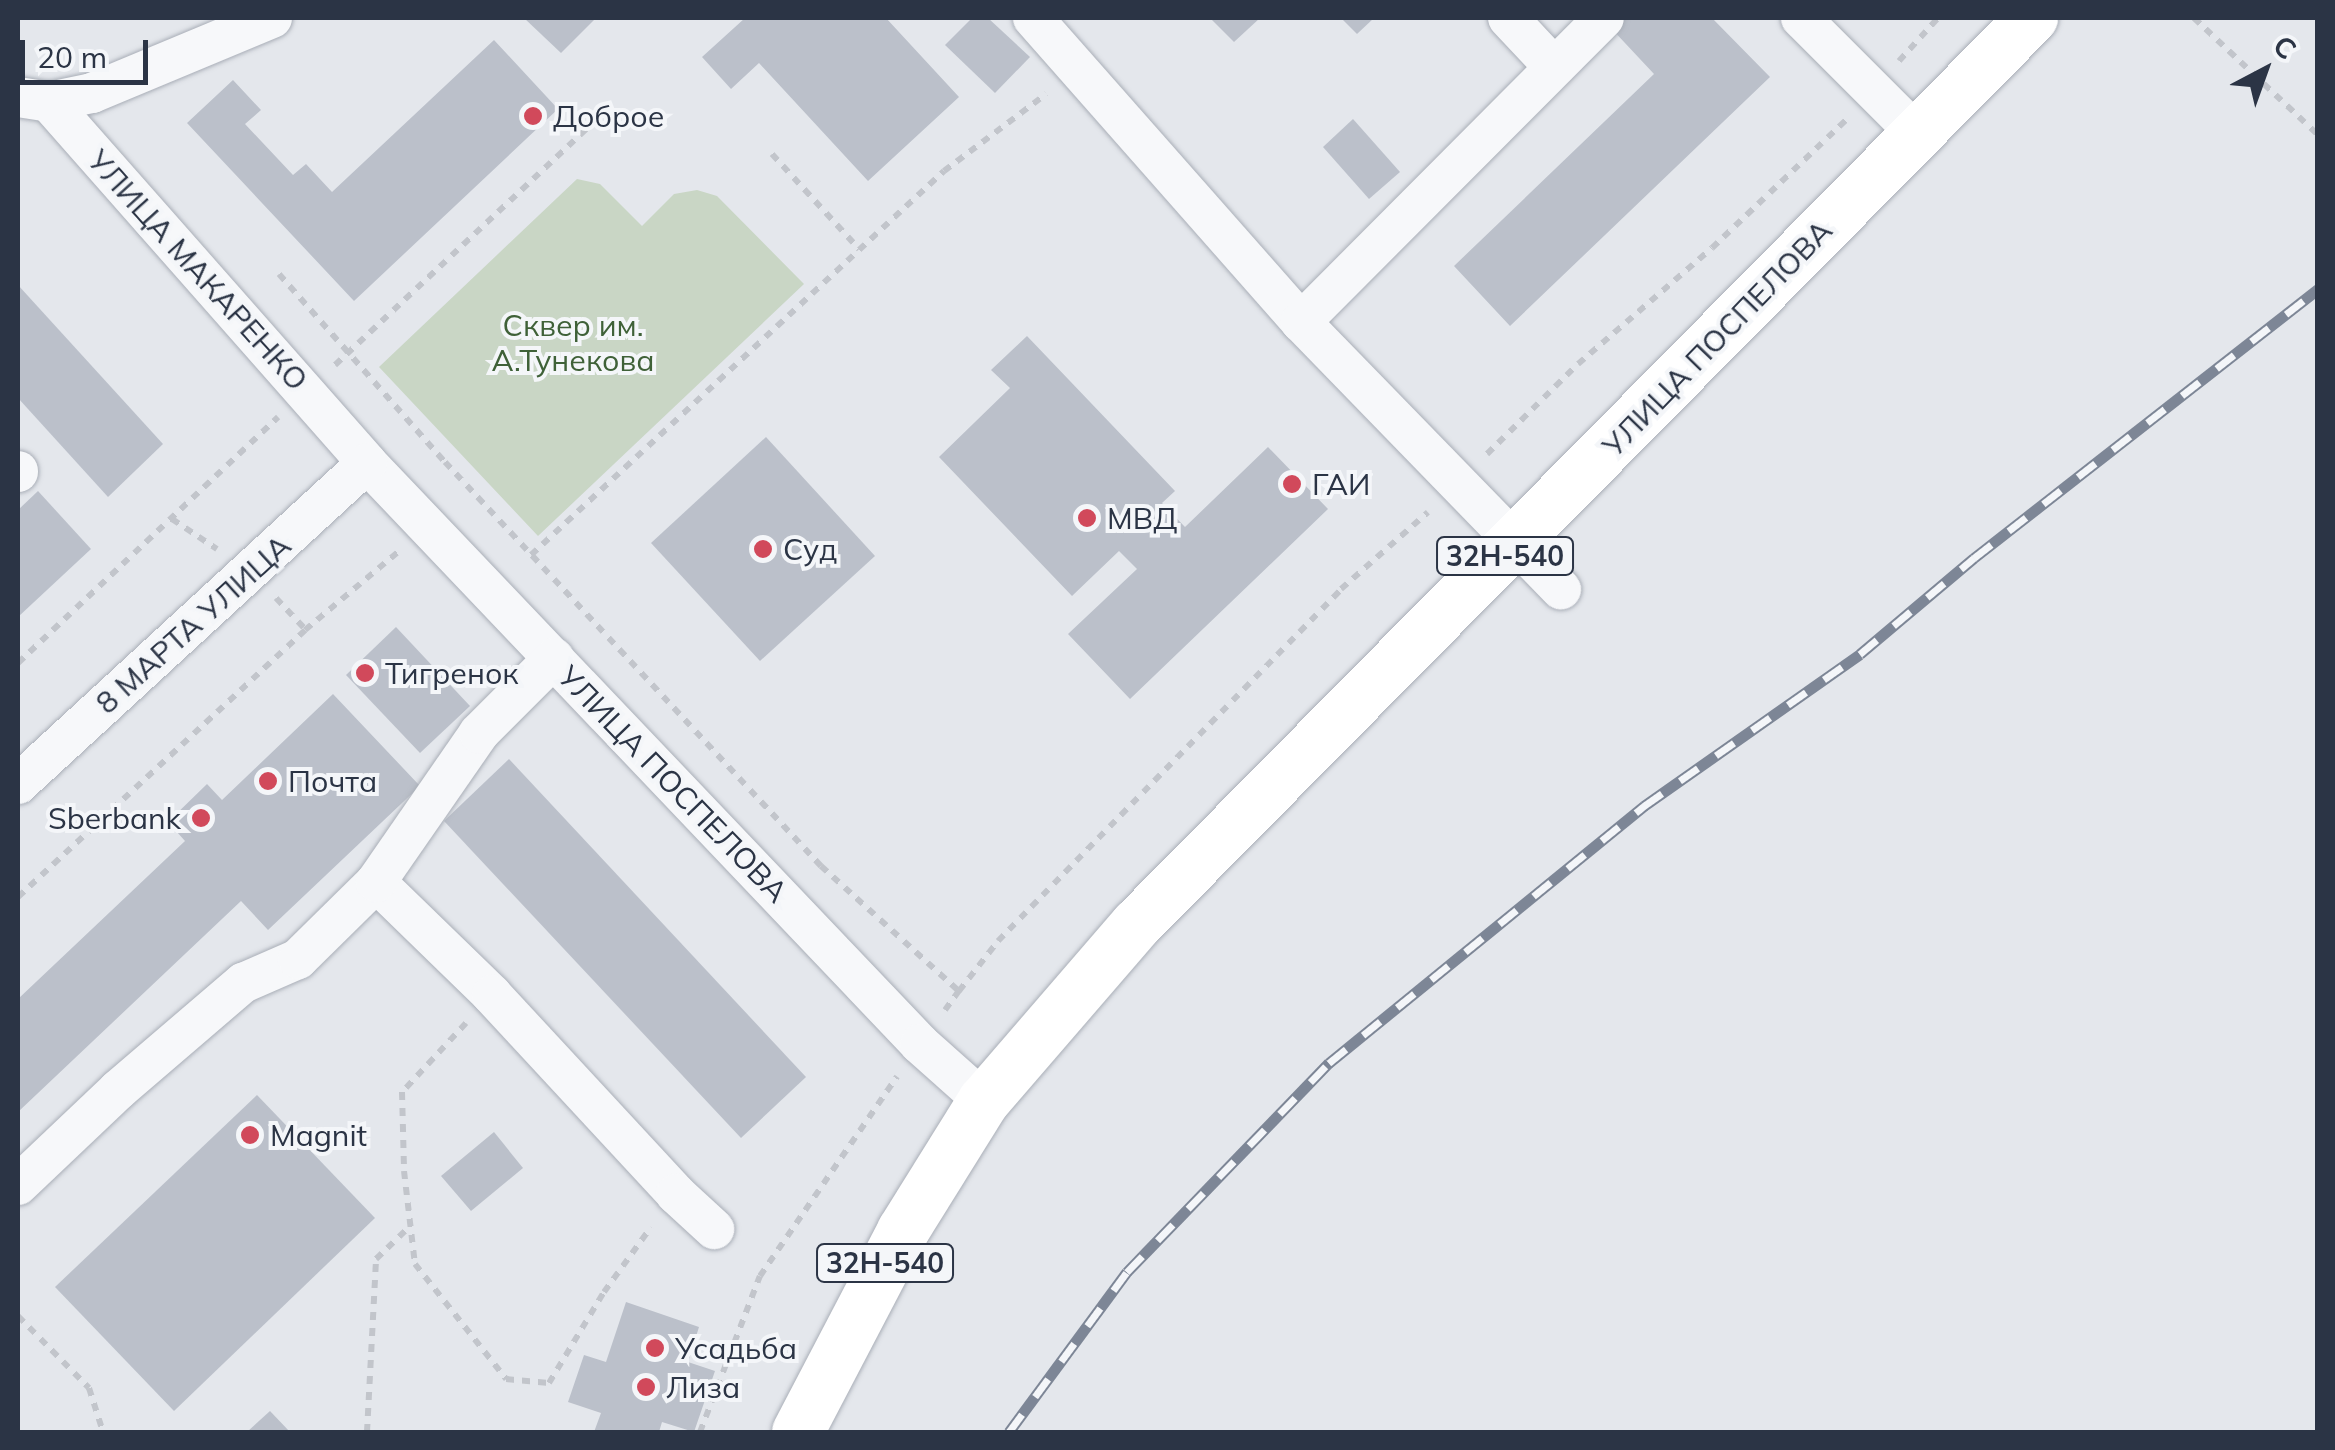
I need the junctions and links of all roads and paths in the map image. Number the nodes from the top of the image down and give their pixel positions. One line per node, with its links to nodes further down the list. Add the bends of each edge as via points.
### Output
1 (272, 18): 12 (street, via 92,94)
2 (1034, 18): 10 (street)
3 (1508, 18): 9 (street)
4 (1604, 18): 9 (street)
5 (1801, 18): 11 (street)
6 (1938, 18): 11 (path)
7 (2032, 18): 14 (main road, УЛИЦА ПОСПЕЛОВА / 32Н-540)
8 (2194, 18): 15 (path)
9 (1553, 66): 19 (street)
10 (1078, 68): 17 (path, via 944,171); 19 (street)
11 (1874, 92): 14 (street); 23 (path)
12 (33, 100): 21 (street, УЛИЦА МАКАРЕНКО)
13 (593, 123): 20 (path)
14 (1916, 134): 26 (main road, УЛИЦА ПОСПЕЛОВА / 32Н-540)
15 (2318, 135)
16 (772, 154): 17 (path)
17 (858, 249): 27 (path)
18 (279, 274): 20 (path)
19 (1301, 322): 23 (street)
20 (348, 354): 21 (path); 24 (path)
21 (305, 391): 22 (street, УЛИЦА МАКАРЕНКО); 30 (path)
22 (367, 462): 25 (street, УЛИЦА ПОСПЕЛОВА); 31 (street, 8 МАРТА УЛИЦА)
23 (1460, 480): 26 (street); 34 (path, via 1341,589 998,941)
24 (469, 488): 25 (path); 27 (path)
25 (428, 526): 29 (street, УЛИЦА ПОСПЕЛОВА); 33 (path, via 305,630)
26 (1518, 543): 28 (street); 37 (main road, УЛИЦА ПОСПЕЛОВА / 32Н-540, via 1136,925)
27 (531, 555): 34 (path, via 821,866)
28 (1560, 589)
29 (554, 658): 32 (street, via 479,733); 36 (street, УЛИЦА ПОСПЕЛОВА)
30 (18, 662)
31 (18, 784)
32 (376, 882): 35 (street); 38 (street, via 298,959 244,983)
33 (18, 898)
34 (960, 991): 36 (path)
35 (492, 995): 39 (street); 40 (path, via 402,1092)
36 (920, 1044): 37 (street, УЛИЦА ПОСПЕЛОВА); 45 (path, via 760,1276)
37 (984, 1100): 46 (main road, УЛИЦА ПОСПЕЛОВА / 32Н-540, via 903,1231)
38 (18, 1185)
39 (676, 1194): 40 (path, via 604,1292 549,1383 506,1378 416,1264); 41 (street)
40 (410, 1226): 44 (path, via 376,1259)
41 (714, 1230)
42 (18, 1316): 43 (path, via 89,1388)
43 (104, 1432)
44 (367, 1432)
45 (700, 1432)
46 (798, 1432)

